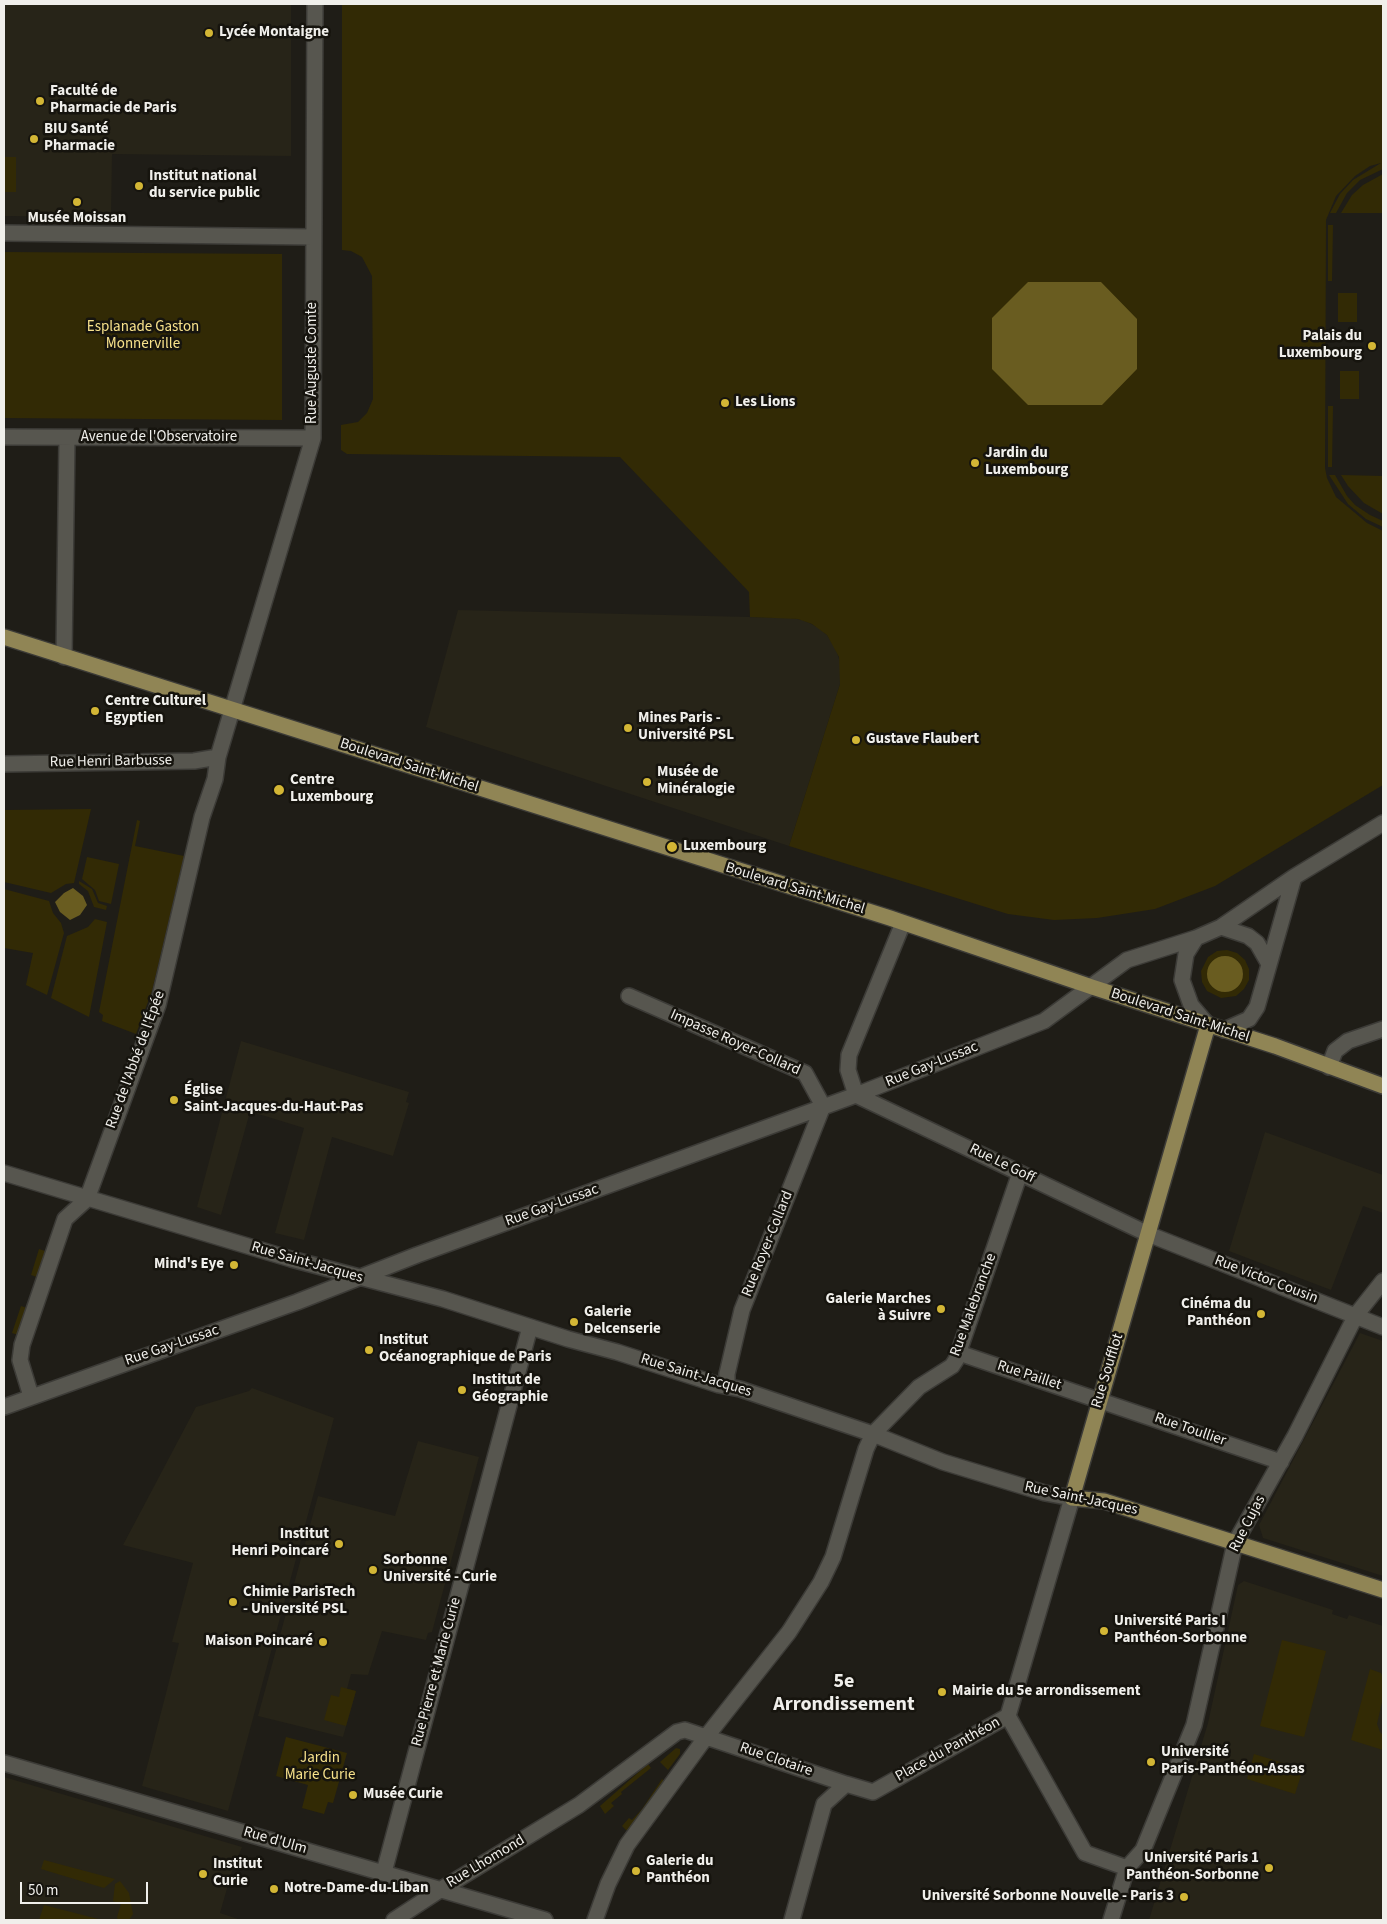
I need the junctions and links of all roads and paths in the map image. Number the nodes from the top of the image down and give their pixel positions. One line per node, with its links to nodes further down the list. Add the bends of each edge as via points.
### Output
1 (315, 4): 3 (street, Rue Auguste Comte)
2 (4, 233): 3 (street)
3 (313, 237): 6 (street, Rue Auguste Comte)
4 (4, 437): 5 (street, Avenue de l'Observatoire)
5 (66, 438): 6 (street, Avenue de l'Observatoire); 8 (street)
6 (314, 438): 9 (street, Rue Auguste Comte)
7 (4, 637): 8 (main road, Boulevard Saint-Michel)
8 (64, 657): 9 (main road, Boulevard Saint-Michel)
9 (232, 710): 10 (street, Rue de l'Abbé de l'Épée); 14 (main road, Boulevard Saint-Michel)
10 (218, 757): 11 (street, Rue Henri Barbusse, via 194,761); 29 (street, Rue de l'Abbé de l'Épée, via 160,996)
11 (4, 764)
12 (1383, 823): 13 (street)
13 (1294, 877): 15 (street); 17 (street)
14 (904, 923): 18 (main road, Boulevard Saint-Michel); 25 (street, via 849,1055 848,1070)
15 (1221, 927): 16 (street); 17 (street, via 1248,936)
16 (1196, 938): 18 (street, Rue Gay-Lussac, via 1127,960); 20 (street, via 1186,954 1182,980 1191,1005)
17 (1269, 964): 22 (street, via 1254,1014)
18 (1092, 987): 20 (main road, Boulevard Saint-Michel); 25 (street, Rue Gay-Lussac, via 1044,1021)
19 (630, 996): 26 (street, Impasse Royer-Collard, via 805,1073)
20 (1208, 1025): 22 (main road, Boulevard Saint-Michel); 30 (main road, Rue Soufflot)
21 (1383, 1028): 23 (street, via 1348,1041 1336,1051)
22 (1224, 1030): 23 (main road, Boulevard Saint-Michel)
23 (1329, 1067): 24 (main road, Boulevard Saint-Michel)
24 (1383, 1086)
25 (856, 1095): 26 (street, Rue Gay-Lussac); 28 (street, Rue Le Goff)
26 (823, 1106): 31 (street, Rue Gay-Lussac); 37 (street, Rue Royer-Collard, via 742,1310)
27 (4, 1173): 29 (street, Rue Saint-Jacques)
28 (1020, 1173): 30 (street, Rue Le Goff); 36 (street, Rue Malebranche)
29 (87, 1199): 31 (street, Rue Saint-Jacques); 38 (street, Rue de l'Abbé de l'Épée, via 65,1219 22,1345 20,1360)
30 (1148, 1234): 33 (street, Rue Victor Cousin); 39 (main road, Rue Soufflot)
31 (359, 1278): 34 (street, Rue Saint-Jacques, via 443,1299); 38 (street, Rue Gay-Lussac)
32 (1383, 1282): 33 (street, Rue Cujas)
33 (1356, 1315): 35 (street, Rue Victor Cousin); 42 (street, Rue Cujas)
34 (530, 1327): 37 (street, Rue Saint-Jacques); 52 (street, Rue Pierre et Marie Curie)
35 (1383, 1327)
36 (959, 1353): 39 (street, Rue Paillet); 41 (street, Rue Malebranche, via 952,1366 919,1387)
37 (727, 1386): 41 (street, Rue Saint-Jacques)
38 (31, 1396): 40 (street, Rue Gay-Lussac)
39 (1099, 1400): 42 (street, Rue Toullier); 43 (main road, Rue Soufflot)
40 (4, 1407)
41 (873, 1434): 43 (street, Rue Saint-Jacques, via 943,1462 1039,1492); 47 (street, via 828,1570 789,1632)
42 (1281, 1462): 44 (street, Rue Cujas)
43 (1072, 1498): 44 (main road, Rue Saint-Jacques, via 1104,1501); 46 (street, Rue Soufflot)
44 (1235, 1543): 45 (main road, Rue Saint-Jacques); 51 (street, Rue Cujas, via 1194,1725 1143,1850)
45 (1383, 1590)
46 (1008, 1716): 49 (street, Place du Panthéon, via 873,1792); 51 (street, Place du Panthéon, via 1085,1853)
47 (706, 1737): 49 (street, Rue Clotaire); 50 (street, Rue Clotaire, via 685,1730 677,1732); 56 (street, via 627,1846 610,1877)
48 (4, 1763): 52 (street, Rue d'Ulm)
49 (846, 1784): 57 (street, via 824,1804)
50 (579, 1805): 53 (street, Rue Lhomond)
51 (1127, 1868): 58 (street)
52 (384, 1872): 53 (street, Rue d'Ulm)
53 (440, 1890): 54 (street, Rue Lhomond); 55 (street, Rue d'Ulm)
54 (394, 1920)
55 (545, 1920)
56 (595, 1920)
57 (792, 1920)
58 (1111, 1920)

